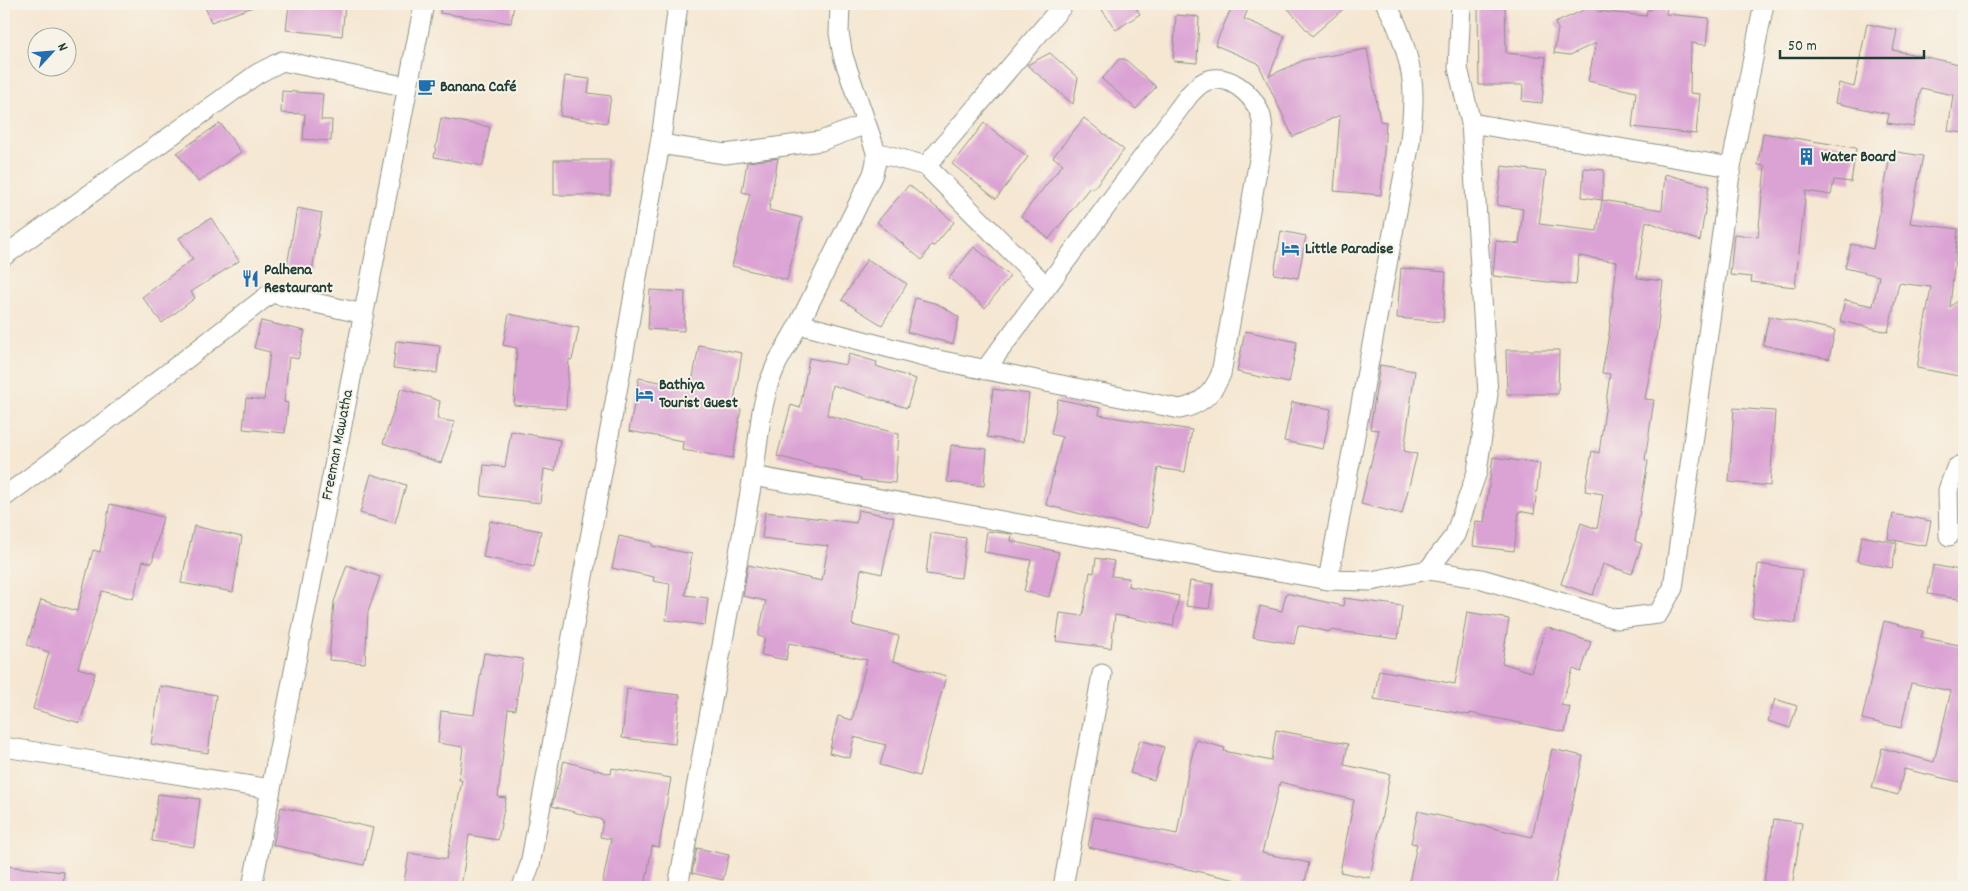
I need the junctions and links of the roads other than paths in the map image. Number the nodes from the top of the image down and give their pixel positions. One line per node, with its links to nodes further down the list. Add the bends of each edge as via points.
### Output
1 (424, 4): 8 (street, Freeman Mawatha)
2 (678, 4): 11 (street)
3 (840, 4): 10 (street, via 839,33)
4 (1064, 4): 13 (street)
5 (1386, 4): 25 (street, via 1407,55 1414,98 1410,142)
6 (1461, 4): 9 (street, via 1458,68)
7 (1764, 4): 14 (street)
8 (408, 87): 15 (street, via 282,62 257,74); 17 (street, Freeman Mawatha)
9 (1471, 122): 14 (street); 24 (street, via 1488,394 1477,472 1455,534)
10 (866, 124): 11 (street, via 821,141 725,154); 12 (street)
11 (660, 144): 30 (street, via 530,865)
12 (876, 152): 13 (street); 18 (street, via 873,174)
13 (926, 166): 16 (street)
14 (1731, 167): 24 (street, via 1673,588 1658,614 1617,619 1482,579)
15 (4, 256)
16 (1046, 286): 19 (street); 19 (street, via 1197,87 1205,82 1223,80 1246,92 1261,115 1262,137 1222,374 1209,395 1189,408 1180,409)
17 (364, 314): 22 (street, via 271,294); 28 (street, Freeman Mawatha)
18 (799, 324): 19 (street); 21 (street, via 768,385)
19 (985, 370)
20 (1964, 464): 23 (street, via 1956,468 1948,490)
21 (753, 476): 25 (street); 31 (street)
22 (4, 497)
23 (1949, 536)
24 (1428, 570): 25 (street, via 1371,581)
25 (1328, 580)
26 (1102, 674): 32 (street)
27 (4, 747): 28 (street)
28 (271, 788): 29 (street, Freeman Mawatha)
29 (252, 887)
30 (522, 887)
31 (678, 887)
32 (1063, 887)

